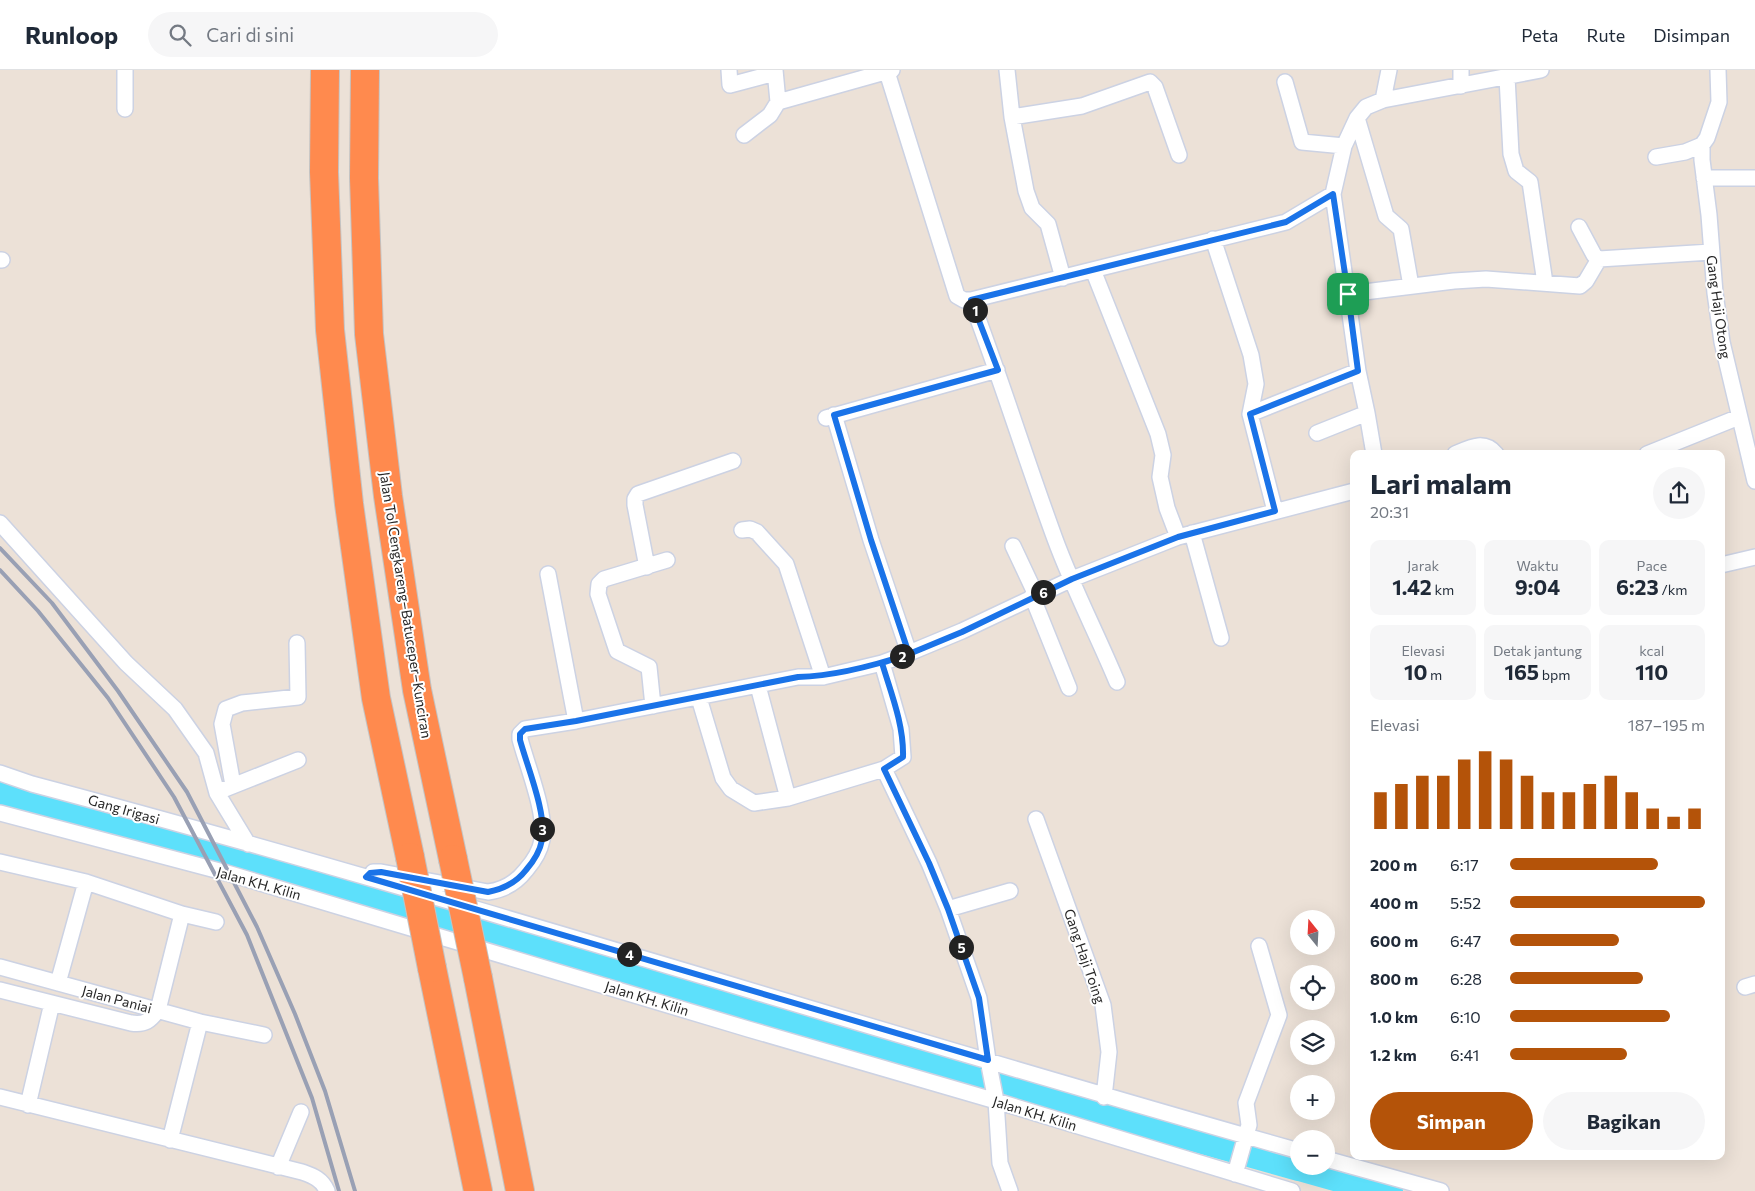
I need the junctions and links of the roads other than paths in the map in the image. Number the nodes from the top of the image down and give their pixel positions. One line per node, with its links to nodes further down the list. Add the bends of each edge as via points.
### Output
1 (125, 70): 17 (street)
2 (325, 70): 112 (highway, bridge, via 324,172 330,330 349,504 376,698)
3 (365, 70): 113 (highway, Jalan Tol Cengkareng–Batuceper–Kunciran, bridge, via 364,178 369,334 388,496 417,690)
4 (729, 70): 11 (street, via 730,85)
5 (1007, 70): 18 (street)
6 (1389, 70): 15 (street)
7 (1461, 70): 14 (street)
8 (1541, 70): 12 (street)
9 (1718, 70): 21 (street, via 1719,102)
10 (889, 71): 16 (street); 37 (street, via 957,296)
11 (775, 72): 16 (street)
12 (1507, 77): 14 (street); 34 (street, via 1511,154 1516,171 1530,182)
13 (1285, 82): 22 (street, via 1302,142)
14 (1461, 86): 15 (street)
15 (1383, 100): 19 (street, via 1366,108)
16 (778, 102): 20 (street, via 770,115)
17 (125, 109)
18 (1012, 117): 23 (street, via 1082,106 1150,82 1155,87); 33 (street, via 1026,191 1032,208 1048,224)
19 (1357, 118): 22 (street); 35 (street, via 1386,216 1401,229)
20 (744, 135)
21 (1702, 145): 24 (street); 25 (street, Gang Haji Otong)
22 (1344, 146): 27 (street)
23 (1179, 155)
24 (1656, 157)
25 (1704, 178): 26 (street); 30 (street, Gang Haji Otong)
26 (1755, 178)
27 (1333, 194): 29 (street, via 1286,222); 36 (street)
28 (1579, 227): 31 (street)
29 (1213, 239): 32 (street); 41 (street, via 1251,355 1256,384)
30 (1711, 252): 31 (street); 42 (street, Gang Haji Otong, via 1722,342)
31 (1599, 259): 34 (street, via 1580,286)
32 (1093, 270): 33 (street); 55 (street, via 1158,434 1162,455 1160,477 1168,508)
33 (1063, 278): 37 (street)
34 (1544, 283): 35 (street, via 1486,279)
35 (1411, 286): 36 (street)
36 (1348, 294): 39 (street)
37 (971, 300): 38 (street)
38 (998, 370): 62 (street, via 1029,467); 66 (street, via 830,417)
39 (1358, 371): 40 (street); 41 (street)
40 (1367, 413): 43 (street); 44 (street)
41 (1250, 414): 52 (street)
42 (1739, 417): 47 (street); 48 (street, Gang Haji Otong)
43 (1317, 433)
44 (1373, 450)
45 (1467, 450): 46 (street, via 1481,445)
46 (1493, 450)
47 (1657, 450)
48 (1752, 457): 50 (street, Gang Haji Otong)
49 (733, 461): 60 (street, via 638,494 635,505)
50 (1755, 481)
51 (1350, 492): 52 (street)
52 (1275, 511): 55 (street)
53 (0, 523): 79 (street, via 126,663 176,709 206,753)
54 (742, 530): 68 (street, via 758,532 786,564)
55 (1185, 535): 62 (street); 64 (street)
56 (1013, 546): 63 (street)
57 (1755, 557): 59 (street)
58 (667, 560): 60 (street)
59 (1725, 564)
60 (647, 567): 73 (street, via 604,579 599,584 598,594 616,651 649,667)
61 (548, 574): 74 (street)
62 (1072, 579): 63 (street); 69 (street)
63 (1034, 596): 66 (street); 71 (street)
64 (1221, 638)
65 (297, 643): 78 (street, via 298,697 242,703 226,710 222,724)
66 (909, 654): 67 (street)
67 (882, 663): 68 (street); 76 (street, via 903,744 903,757)
68 (824, 677): 70 (street, via 798,677)
69 (1117, 682)
70 (758, 686): 72 (street); 80 (street)
71 (1069, 688)
72 (699, 698): 73 (street); 80 (street, via 723,778 731,789 754,803)
73 (654, 706): 74 (street)
74 (576, 721): 85 (street, via 525,729 520,734 542,817 542,840 534,861 518,880 500,890 488,892 381,872 370,873)
75 (298, 760): 78 (street)
76 (884, 769): 80 (street); 88 (street)
77 (0, 773): 83 (street, Gang Irigasi)
78 (233, 785): 79 (street)
79 (217, 793): 83 (street)
80 (788, 798)
81 (0, 813): 100 (street, Jalan KH. Kilin, via 227,873 748,1029)
82 (1036, 819): 102 (street, Gang Haji Toing, via 1103,1005 1109,1052)
83 (248, 844): 85 (street, Jalan KH. Kilin)
84 (0, 862): 86 (street)
85 (366, 877): 99 (street, Jalan KH. Kilin)
86 (86, 882): 89 (street); 93 (street)
87 (1010, 890): 88 (street)
88 (948, 909): 99 (street, via 979,998)
89 (182, 914): 90 (street); 96 (street)
90 (216, 922)
91 (1259, 946): 107 (street, via 1279,1015 1246,1102 1250,1125)
92 (0, 967): 93 (street, Jalan Paniai)
93 (58, 983): 96 (street, Jalan Paniai)
94 (0, 990): 95 (street, Jalan Paniai)
95 (52, 1003): 96 (street, Jalan Paniai, via 141,1024 152,1019); 103 (street)
96 (158, 1010): 97 (street)
97 (200, 1022): 98 (street); 105 (street)
98 (264, 1035)
99 (988, 1064): 100 (street); 102 (street, Jalan KH. Kilin)
100 (995, 1095): 107 (street, Jalan KH. Kilin); 114 (street, via 1000,1162)
101 (0, 1097): 103 (street)
102 (1104, 1097): 107 (street, Jalan KH. Kilin)
103 (28, 1105): 105 (street)
104 (301, 1112): 109 (street)
105 (170, 1140): 109 (street)
106 (1290, 1152): 107 (street, Jalan KH. Kilin)
107 (1241, 1155): 110 (street, Jalan KH. Kilin)
108 (1335, 1162): 116 (street)
109 (278, 1167): 111 (street, via 318,1178)
110 (1262, 1186): 115 (street, Jalan KH. Kilin)
111 (326, 1188)
112 (478, 1191)
113 (520, 1191)
114 (1010, 1191)
115 (1292, 1191)
116 (1441, 1191)

